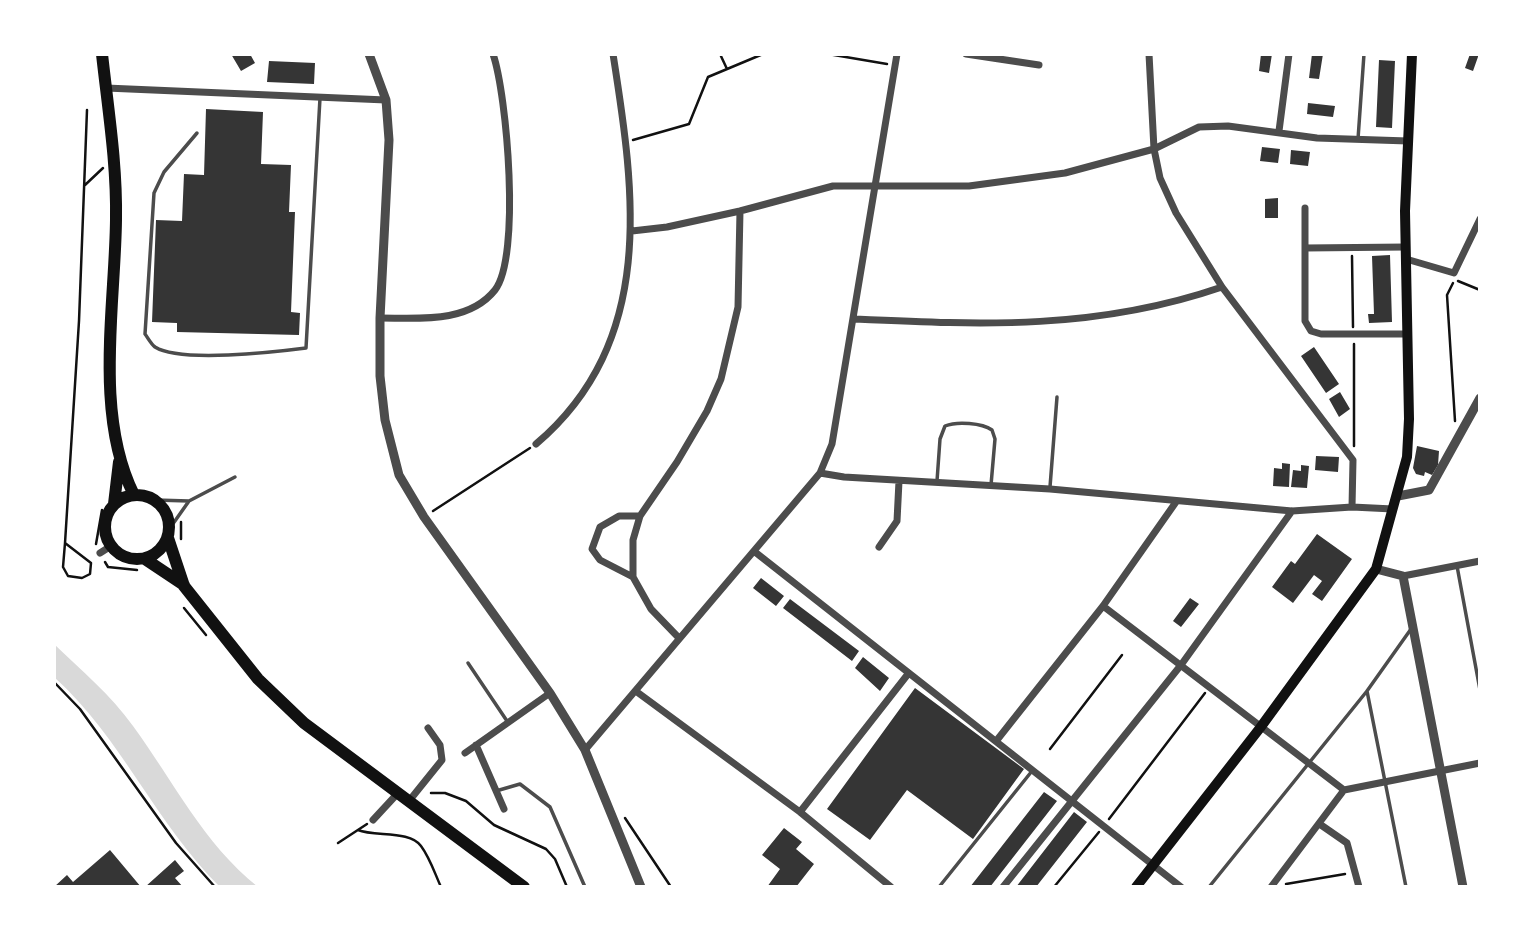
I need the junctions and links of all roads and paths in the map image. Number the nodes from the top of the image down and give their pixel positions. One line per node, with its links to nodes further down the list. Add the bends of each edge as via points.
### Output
1 (102, 54): 17 (highway)
2 (369, 54): 19 (street)
3 (493, 54): 40 (street, via 502,80 509,169 507,250 495,290 466,311 436,317)
4 (613, 54): 25 (street)
5 (720, 54): 16 (path)
6 (763, 54): 16 (path)
7 (828, 54): 14 (path)
8 (897, 54): 14 (street)
9 (965, 54): 15 (street)
10 (1149, 54): 26 (street)
11 (1289, 54): 21 (street)
12 (1364, 54): 23 (lane)
13 (1412, 54): 24 (main road)
14 (895, 65): 29 (street)
15 (1039, 65)
16 (727, 69): 25 (path, via 708,77 689,124)
17 (106, 88): 18 (street); 27 (highway)
18 (320, 96): 19 (street); 22 (lane, via 306,348 247,356 165,351 153,346 145,334 154,193 164,173)
19 (386, 100): 40 (street, via 389,140)
20 (87, 110): 28 (path)
21 (1279, 131): 23 (street); 26 (street, via 1199,127)
22 (197, 133)
23 (1358, 140): 24 (street)
24 (1408, 141): 36 (main road)
25 (627, 142): 33 (street)
26 (1154, 149): 29 (street, via 1065,173 969,186); 38 (street, via 1160,178 1176,213)
27 (114, 162): 28 (path); 49 (highway, via 111,370)
28 (85, 185): 68 (path)
29 (875, 185): 31 (street, via 833,186); 41 (street)
30 (1305, 208): 34 (street)
31 (740, 211): 33 (street); 65 (street, via 738,307 721,379 677,462)
32 (1480, 219): 37 (street)
33 (632, 231): 47 (street, via 614,334 570,410)
34 (1305, 248): 35 (street); 43 (street, via 1305,321 1311,331)
35 (1352, 248): 36 (street); 43 (path)
36 (1406, 253): 37 (street); 42 (main road)
37 (1454, 276): 39 (path); 46 (path, via 1447,295)
38 (1222, 287): 41 (street, via 1113,315 1020,325); 48 (street)
39 (1480, 290)
40 (380, 318): 66 (street, via 385,420 399,475)
41 (855, 319): 50 (street, via 832,444)
42 (1408, 334): 43 (street); 57 (main road, via 1409,419)
43 (1354, 335): 48 (path)
44 (1057, 397): 55 (lane)
45 (1480, 398): 46 (street)
46 (1456, 442): 57 (street, via 1429,490)
47 (536, 443): 66 (path)
48 (1353, 460): 62 (street)
49 (119, 461): 56 (highway); 61 (highway)
50 (820, 473): 52 (street); 71 (street)
51 (235, 477): 59 (lane)
52 (899, 481): 53 (street); 69 (street, via 897,521)
53 (937, 483): 54 (street); 54 (lane, via 940,439 945,426 953,423 992,430)
54 (991, 486): 55 (street)
55 (1050, 489): 60 (street)
56 (134, 495): 58 (highway); 61 (highway)
57 (1398, 496): 63 (main road)
58 (155, 500): 59 (lane); 67 (highway, via 168,517)
59 (190, 501): 67 (lane)
60 (1176, 502): 64 (street); 79 (street)
61 (108, 507): 70 (highway); 70 (path, via 94,541)
62 (1352, 507): 63 (street); 64 (street)
63 (1394, 509): 75 (main road)
64 (1292, 511): 86 (street)
65 (640, 516): 77 (street, via 633,540); 77 (street, via 619,516 600,527 592,549 600,560)
66 (424, 517): 93 (street)
67 (169, 533): 73 (highway, via 162,548); 78 (highway)
68 (65, 543): 68 (path, via 91,563 90,574 68,576 63,567)
69 (879, 547)
70 (106, 550): 73 (highway); 73 (path, via 108,567)
71 (755, 552): 83 (street); 87 (street)
72 (1480, 561): 74 (street)
73 (143, 565): 78 (highway)
74 (1457, 566): 76 (street); 90 (lane)
75 (1376, 569): 76 (street); 95 (main road)
76 (1403, 576): 81 (street)
77 (633, 577): 83 (street, via 651,609)
78 (184, 586): 82 (highway)
79 (1103, 606): 86 (street); 97 (street)
80 (183, 607): 82 (path, via 205,635)
81 (1413, 626): 91 (lane); 105 (street)
82 (224, 636): 110 (highway, via 258,679 304,723)
83 (678, 637): 92 (street)
84 (1122, 654): 99 (path)
85 (468, 663): 94 (lane)
86 (1181, 665): 89 (street); 111 (street)
87 (908, 674): 97 (street); 113 (street)
88 (54, 682): 124 (path, via 80,709 176,843)
89 (1208, 689): 95 (street); 117 (path)
90 (1480, 690)
91 (1367, 691): 102 (lane); 106 (lane)
92 (637, 692): 100 (street); 113 (street)
93 (550, 693): 94 (street); 100 (street)
94 (508, 722): 98 (street)
95 (1260, 727): 102 (street); 121 (main road)
96 (428, 728): 110 (street, via 440,745 442,760)
97 (997, 740): 104 (street)
98 (476, 745): 101 (street); 108 (street)
99 (1049, 749)
100 (585, 750): 115 (street)
101 (465, 753)
102 (1309, 762): 107 (street); 137 (lane)
103 (1480, 763): 105 (street)
104 (1034, 770): 111 (street); 132 (lane)
105 (1440, 771): 106 (street); 141 (street)
106 (1386, 782): 107 (street); 140 (lane)
107 (1345, 790): 116 (street)
108 (496, 791): 112 (street); 128 (lane, via 520,784 544,800)
109 (431, 793): 119 (path, via 466,801)
110 (403, 797): 114 (street); 126 (highway)
111 (1071, 801): 117 (street); 133 (street)
112 (504, 809): 119 (path, via 499,818)
113 (800, 812): 131 (street)
114 (373, 821): 118 (path)
115 (615, 823): 129 (street); 130 (path, via 626,817)
116 (1321, 825): 122 (street, via 1347,843); 138 (street)
117 (1103, 827): 121 (street); 134 (path)
118 (358, 830): 120 (path); 125 (path, via 415,840)
119 (504, 831): 127 (path, via 551,853)
120 (338, 843)
121 (1154, 865): 135 (main road); 136 (street)
122 (1355, 872): 123 (path); 139 (street)
123 (1283, 885)
124 (215, 887)
125 (441, 887)
126 (524, 887)
127 (567, 887)
128 (585, 887)
129 (643, 887)
130 (671, 887)
131 (891, 887)
132 (939, 887)
133 (1003, 887)
134 (1054, 887)
135 (1136, 887)
136 (1181, 887)
137 (1209, 887)
138 (1271, 887)
139 (1359, 887)
140 (1406, 887)
141 (1463, 887)

